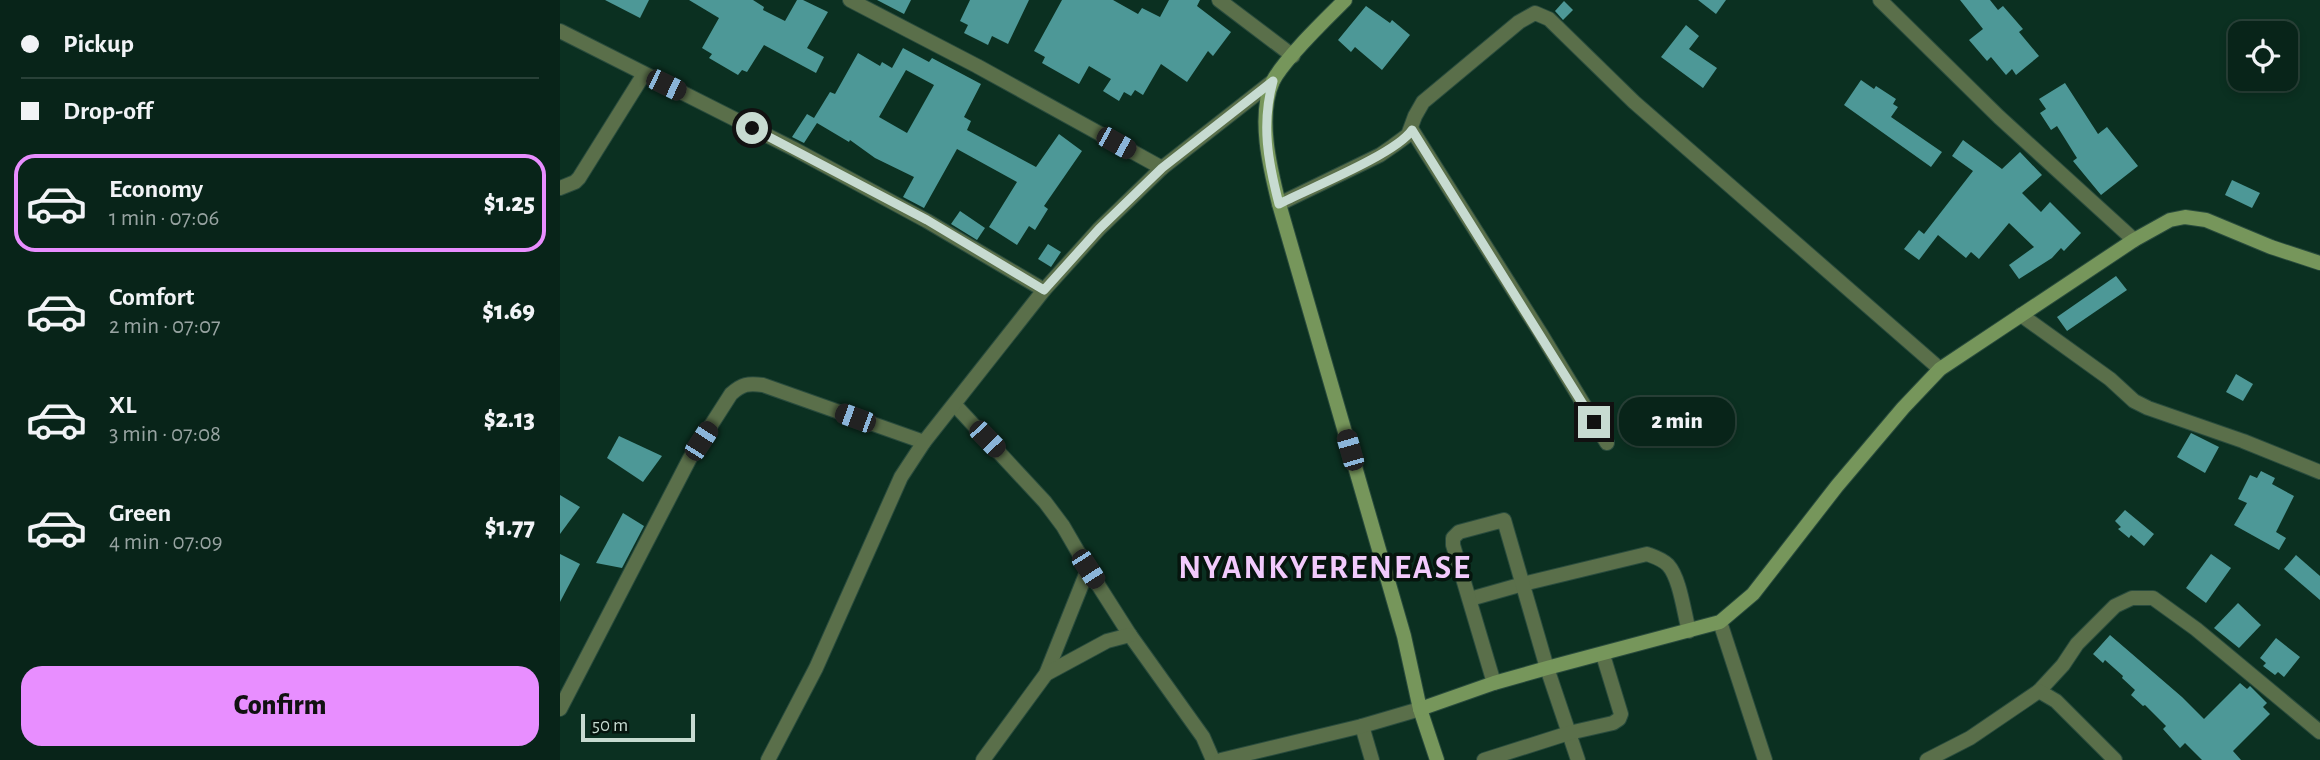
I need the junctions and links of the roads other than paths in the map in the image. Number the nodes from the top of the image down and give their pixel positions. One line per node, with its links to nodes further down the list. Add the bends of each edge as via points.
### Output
1 (850, 0): 10 (street)
2 (1219, 0): 6 (street)
3 (1345, 0): 6 (street)
4 (1880, 0): 13 (street)
5 (560, 31): 7 (street)
6 (1293, 56): 8 (street)
7 (644, 74): 11 (street, via 579,178); 15 (street, via 927,220)
8 (1273, 81): 10 (street); 12 (street, via 1265,128)
9 (1412, 130): 12 (street, via 1380,155); 17 (street, via 1423,102 1469,62 1535,13 1549,19 1634,102); 20 (street)
10 (1162, 168): 15 (street)
11 (560, 188)
12 (1279, 204): 34 (street, via 1404,636)
13 (2134, 240): 14 (street, via 2185,217 2206,220); 16 (street)
14 (2320, 263)
15 (1044, 290): 18 (street)
16 (2021, 315): 17 (street); 21 (street, via 2134,401)
17 (1940, 369): 25 (street, via 1837,486 1753,594)
18 (955, 405): 19 (street); 22 (street, via 1045,502)
19 (924, 442): 33 (street, via 763,385 739,387 690,458); 38 (street, via 901,477 816,668)
20 (1607, 443)
21 (2320, 472)
22 (1088, 569): 27 (street); 30 (street)
23 (1523, 584): 24 (street); 24 (street, via 1504,520 1459,532 1454,545); 26 (street, via 1647,554 1667,564 1674,575); 29 (street)
24 (1470, 599): 31 (street)
25 (1720, 622): 26 (street); 46 (street)
26 (1689, 631): 28 (street)
27 (1130, 635): 30 (street, via 1095,647); 40 (street, via 1203,737)
28 (1603, 655): 29 (street); 37 (street, via 1619,719)
29 (1547, 668): 31 (street); 37 (street)
30 (1046, 674): 39 (street)
31 (1494, 683): 34 (street)
32 (2039, 691): 36 (street, via 2115,606 2132,598 2153,597); 47 (street, via 1970,738); 48 (street, via 2056,701)
33 (560, 709)
34 (1420, 709): 35 (street); 43 (street)
35 (1362, 726): 41 (street); 42 (street)
36 (2320, 732)
37 (1569, 733): 44 (street); 45 (street)
38 (768, 760)
39 (983, 760)
40 (1213, 760)
41 (1221, 760)
42 (1372, 760)
43 (1437, 760)
44 (1484, 760)
45 (1578, 760)
46 (1765, 760)
47 (1927, 760)
48 (2115, 760)

